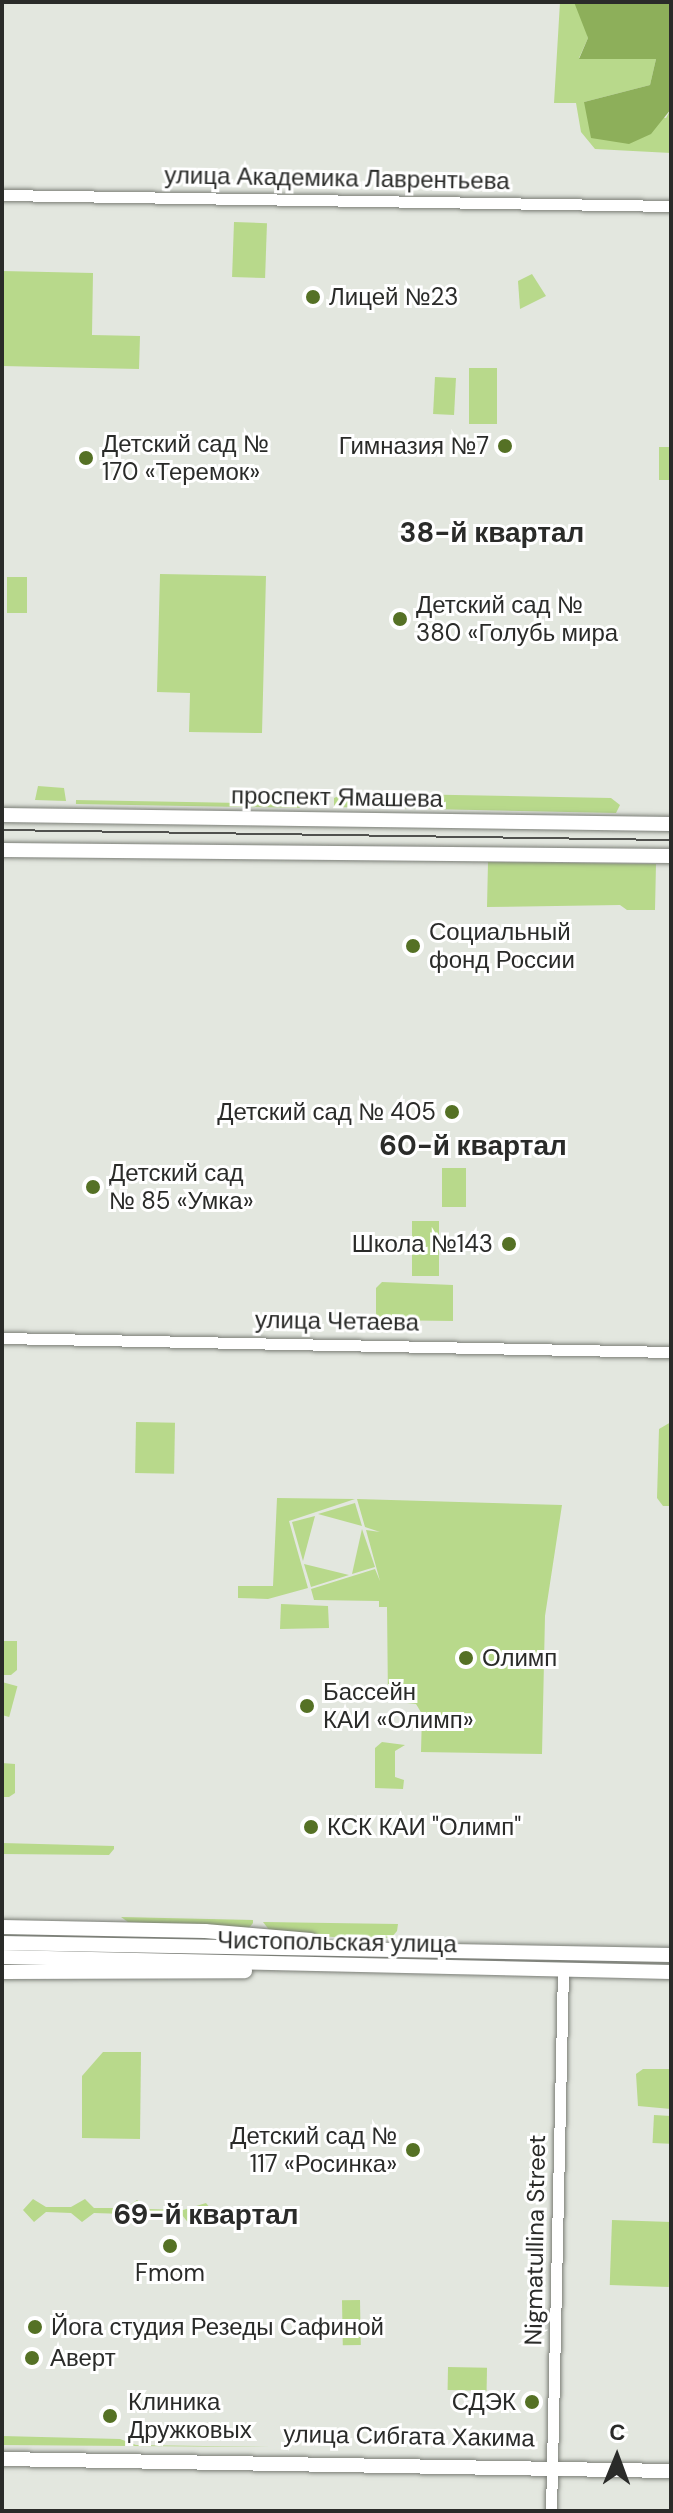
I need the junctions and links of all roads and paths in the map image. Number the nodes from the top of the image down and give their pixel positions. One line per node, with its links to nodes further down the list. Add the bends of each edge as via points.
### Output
1 (2, 195): 2 (street, улица Академика Лаврентьева)
2 (671, 206)
3 (2, 815): 4 (main road, проспект Ямашева)
4 (671, 824)
5 (2, 850): 6 (main road)
6 (671, 856)
7 (2, 1338): 8 (street, улица Четаева)
8 (671, 1352)
9 (2, 1927): 11 (main road, via 238,1932)
10 (2, 1943): 11 (main road, Чистопольская улица)
11 (367, 1949): 12 (main road, Чистопольская улица)
12 (671, 1955)
13 (2, 1957): 14 (main road, Чистопольская улица)
14 (304, 1963): 15 (main road, Чистопольская улица); 16 (main road, via 280,1971)
15 (563, 1970): 17 (main road, Чистопольская улица); 21 (street, Nigmatullina Street)
16 (2, 1972)
17 (671, 1972)
18 (2, 2450): 21 (main road, улица Сибгата Хакима)
19 (2, 2459): 21 (main road, улица Сибгата Хакима)
20 (671, 2463): 21 (main road, улица Сибгата Хакима)
21 (552, 2465): 22 (main road, улица Сибгата Хакима); 23 (street, Nigmatullina Street)
22 (671, 2471)
23 (551, 2511)

